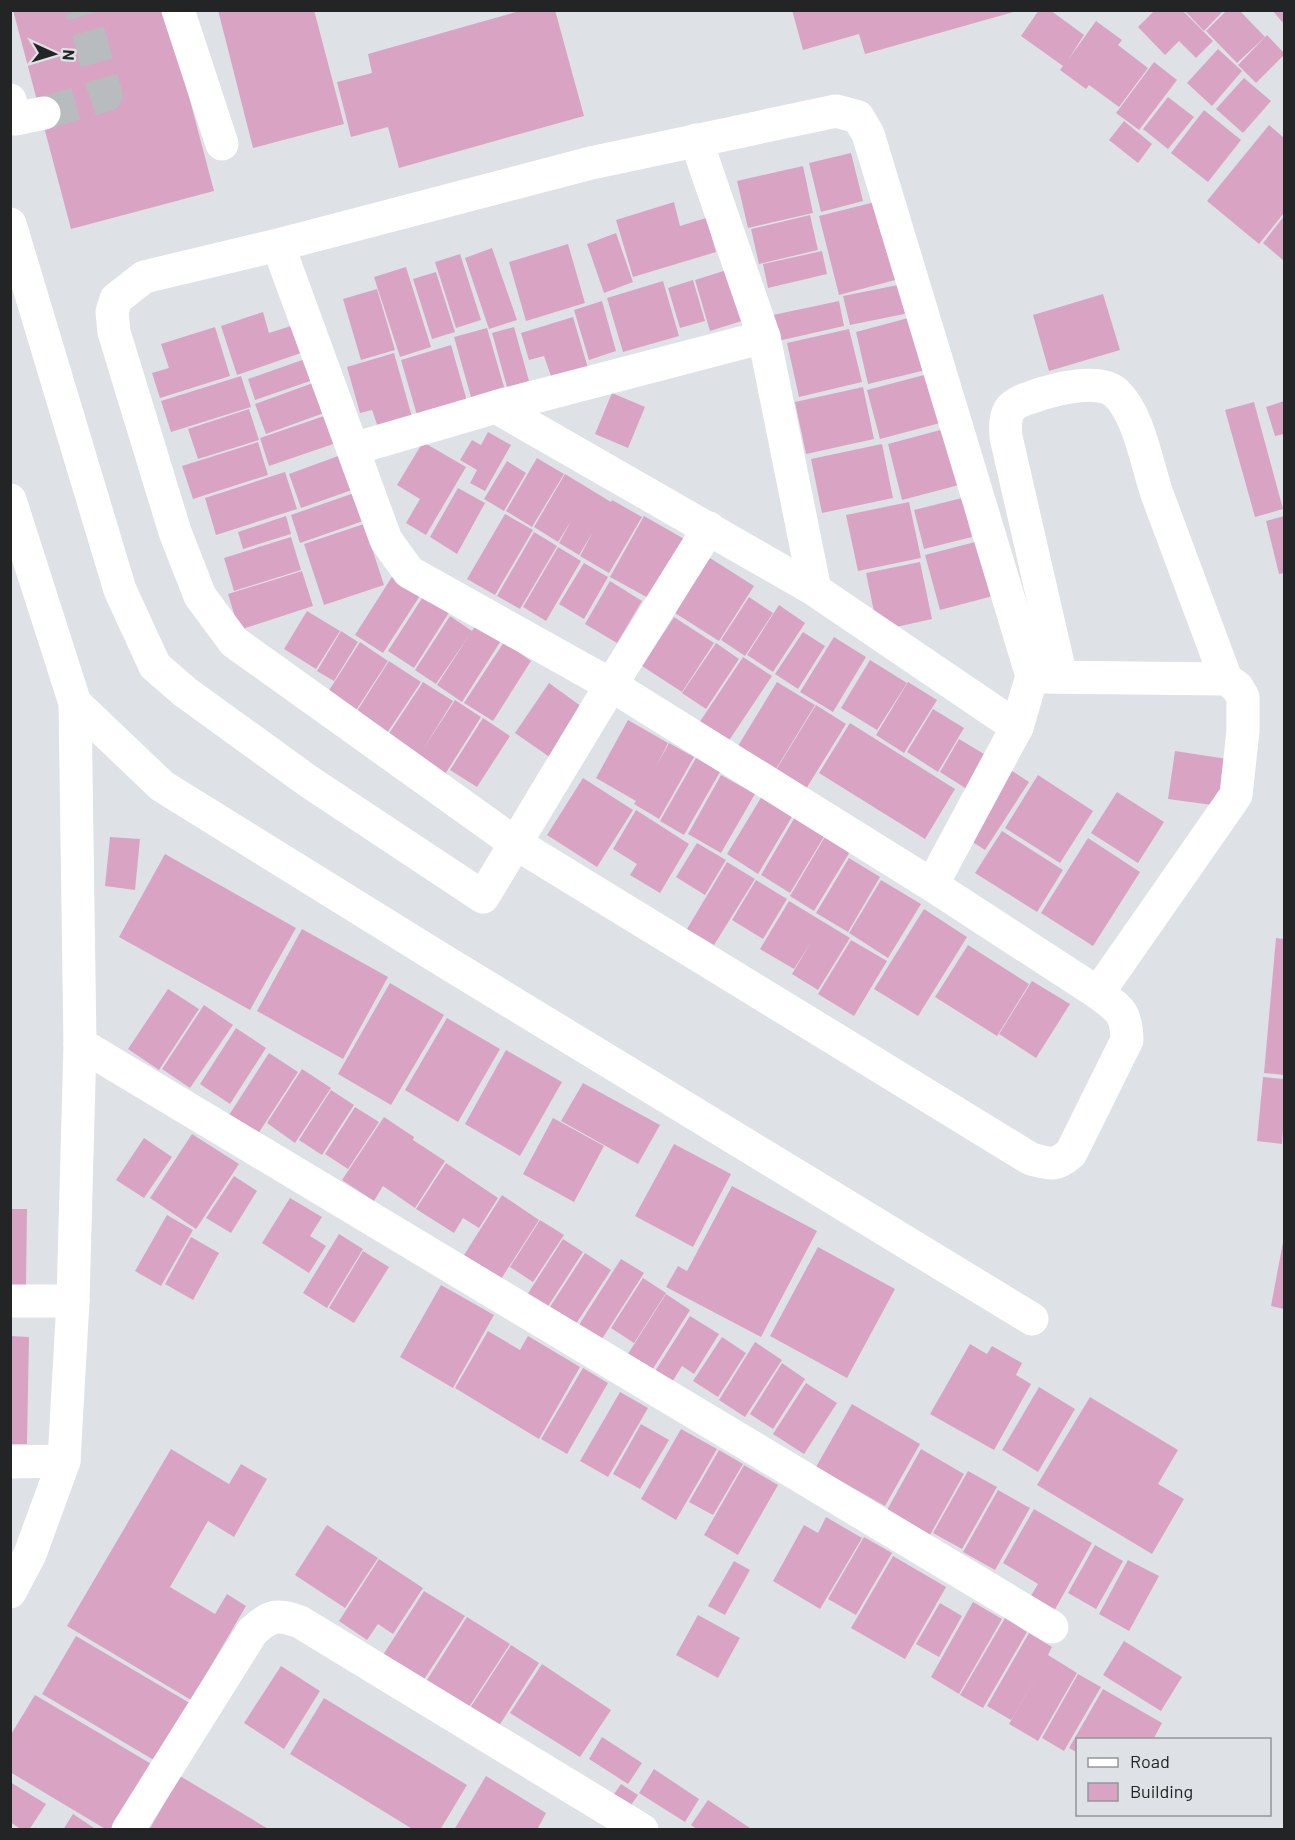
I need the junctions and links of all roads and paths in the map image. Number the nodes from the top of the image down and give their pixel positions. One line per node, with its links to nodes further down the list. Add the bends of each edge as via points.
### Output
1 (178, 10): 5 (street)
2 (10, 100): 3 (street, via 15,119)
3 (44, 113)
4 (696, 140): 7 (street, via 591,163); 8 (street); 14 (street, via 836,111 858,117 872,145)
5 (222, 144)
6 (13, 241): 19 (street, via 120,590 155,666 308,780 483,897)
7 (278, 244): 10 (street); 19 (street, via 144,277 116,299 112,312 114,332 171,521 200,596 234,642)
8 (764, 337): 9 (street); 13 (street)
9 (496, 407): 10 (street); 12 (street)
10 (353, 449): 16 (street, via 386,540 409,572)
11 (10, 500): 17 (street)
12 (709, 528): 13 (street); 16 (street)
13 (815, 590): 18 (street)
14 (1046, 677): 15 (street); 15 (street, via 1030,549 1005,424 1015,402 1052,390 1102,386 1115,392 1142,442 1156,491); 18 (street)
15 (1226, 679): 21 (street, via 1244,697 1236,795)
16 (611, 685): 19 (street); 20 (street)
17 (75, 703): 22 (street); 25 (street, via 162,786)
18 (1017, 727): 20 (street)
19 (515, 843): 21 (street, via 1031,1159 1050,1164 1071,1153 1126,1040 1126,1022 1120,1011)
20 (932, 885): 21 (street)
21 (1098, 993)
22 (80, 1044): 24 (street); 29 (street)
23 (10, 1301): 24 (street)
24 (73, 1301): 26 (street)
25 (1032, 1319)
26 (64, 1461): 27 (street); 28 (street, via 30,1554)
27 (10, 1462)
28 (10, 1592)
29 (1052, 1627)
30 (128, 1830): 31 (street, via 252,1632 265,1620 284,1616 300,1622)
31 (642, 1830)

